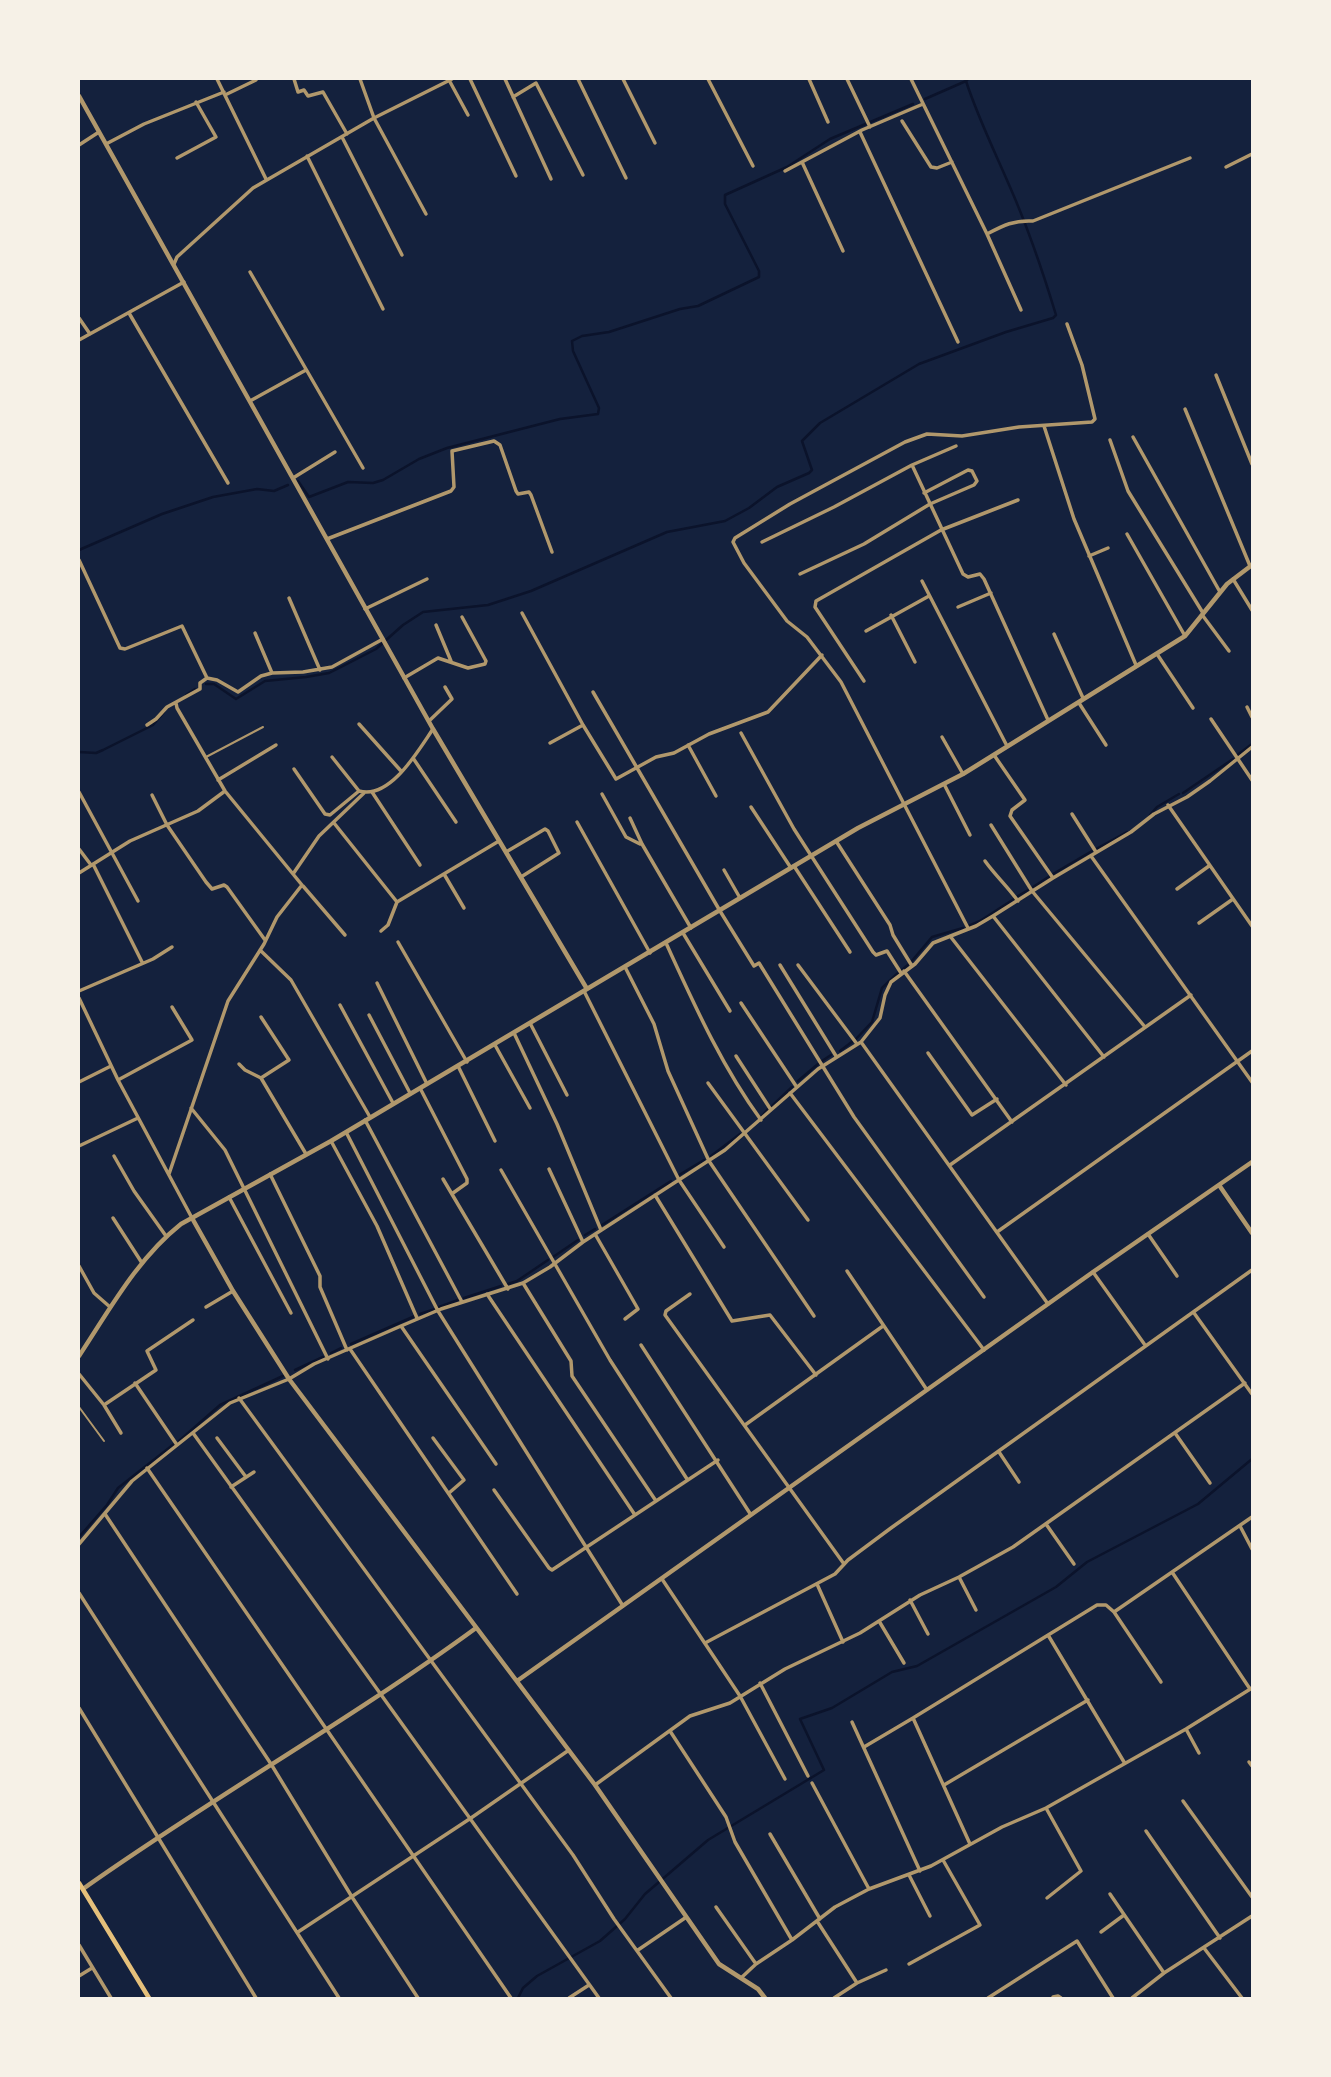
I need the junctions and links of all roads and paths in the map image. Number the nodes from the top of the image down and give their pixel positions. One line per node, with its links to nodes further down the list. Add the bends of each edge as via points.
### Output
1 (217, 79): 14 (street)
2 (294, 79): 26 (street, via 298,92 304,90 308,96 323,92)
3 (360, 79): 20 (street)
4 (451, 79): 19 (street); 20 (street)
5 (470, 79): 40 (street)
6 (505, 79): 16 (street)
7 (578, 79): 41 (street)
8 (623, 79): 27 (street)
9 (708, 79): 36 (street)
10 (809, 79): 22 (street)
11 (847, 79): 23 (street)
12 (911, 79): 18 (street)
13 (256, 80): 14 (street)
14 (224, 93): 17 (street); 43 (street)
15 (79, 96): 24 (street)
16 (513, 97): 39 (street, via 536,83); 42 (street)
17 (195, 102): 28 (street); 32 (street, via 216,137)
18 (923, 104): 23 (street); 35 (street)
19 (468, 115)
20 (374, 118): 26 (street); 44 (street)
21 (902, 121): 35 (street, via 931,167)
22 (828, 122)
23 (869, 124): 25 (street)
24 (99, 132): 28 (street); 29 (street)
25 (860, 132): 34 (street); 60 (street)
26 (344, 136): 31 (street); 47 (street)
27 (655, 143)
28 (106, 144): 49 (street)
29 (79, 145)
30 (1252, 154): 37 (street)
31 (307, 156): 43 (street); 53 (street)
32 (177, 158)
33 (1190, 158): 45 (street, via 1033,221 1008,222)
34 (802, 162): 38 (street); 46 (street)
35 (952, 162): 45 (street)
36 (753, 166)
37 (1226, 167)
38 (785, 171)
39 (583, 175)
40 (516, 176)
41 (626, 177)
42 (551, 179)
43 (266, 180): 48 (street, via 244,194)
44 (426, 214)
45 (987, 234): 54 (street)
46 (843, 251)
47 (402, 255)
48 (177, 257): 49 (street); 50 (street)
49 (170, 258): 50 (street)
50 (174, 265): 52 (street)
51 (250, 272): 61 (street)
52 (182, 280): 55 (street); 63 (street)
53 (383, 309)
54 (1021, 310)
55 (129, 313): 58 (street); 74 (street)
56 (79, 318): 58 (street)
57 (1067, 324): 65 (street, via 1095,419 1089,424)
58 (90, 334): 59 (street)
59 (79, 340)
60 (958, 342)
61 (306, 370): 63 (street); 72 (street)
62 (1216, 375): 70 (street)
63 (250, 401): 73 (street)
64 (1185, 409): 86 (street)
65 (1044, 426): 84 (street); 110 (street, via 962,436 927,434 790,504 735,538 744,563 787,621)
66 (1133, 437): 91 (street)
67 (1110, 440): 100 (street, via 1128,491)
68 (956, 446): 71 (street)
69 (335, 452): 73 (street)
70 (1252, 464)
71 (912, 465): 75 (street); 81 (street)
72 (363, 468)
73 (293, 478): 80 (street)
74 (228, 483)
75 (924, 493): 77 (street); 77 (street, via 972,471 977,481 974,485)
76 (1018, 500): 78 (street)
77 (930, 504): 78 (street); 87 (street, via 864,544)
78 (941, 530): 92 (street, via 963,574 981,575); 118 (street, via 815,603)
79 (1127, 534): 106 (street)
80 (327, 539): 83 (street, via 451,491 452,451 494,441 500,445 518,494 531,495); 96 (street)
81 (762, 542)
82 (1108, 548): 84 (street)
83 (552, 552)
84 (1089, 556): 113 (street)
85 (79, 560): 116 (street, via 121,649 182,626)
86 (1251, 566): 89 (street)
87 (800, 574)
88 (428, 579): 96 (street)
89 (1233, 579): 91 (street); 97 (street)
90 (922, 581): 93 (street)
91 (1220, 592): 100 (street)
92 (990, 593): 95 (street); 127 (street)
93 (929, 596): 99 (street); 140 (street)
94 (289, 598): 114 (street)
95 (958, 607)
96 (365, 609): 107 (street)
97 (1252, 610)
98 (522, 613): 131 (street)
99 (891, 615): 103 (street); 112 (street)
100 (1204, 616): 106 (street); 108 (street)
101 (462, 617): 111 (street, via 486,662 470,669)
102 (436, 625): 111 (street)
103 (866, 631)
104 (255, 633): 115 (street)
105 (1054, 634): 121 (street)
106 (1185, 636): 109 (street)
107 (383, 640): 114 (street, via 341,664); 117 (street)
108 (1229, 651)
109 (1157, 654): 113 (street); 124 (street)
110 (822, 655): 139 (street, via 768,712); 162 (street)
111 (451, 661): 117 (street, via 436,658)
112 (915, 662)
113 (1136, 665): 121 (street)
114 (320, 670): 115 (street)
115 (272, 673): 116 (street, via 238,692)
116 (207, 678): 122 (street, via 200,683 200,690)
117 (404, 678): 128 (street)
118 (863, 681)
119 (445, 687): 128 (street, via 452,699)
120 (593, 692): 147 (street)
121 (1080, 699): 127 (street); 138 (street)
122 (177, 704): 129 (street); 143 (street)
123 (1247, 707): 125 (street)
124 (1193, 708)
125 (1252, 717)
126 (1211, 719): 146 (street)
127 (1048, 720): 140 (street)
128 (429, 721): 133 (street)
129 (147, 724)
130 (359, 724): 149 (street)
131 (583, 725): 136 (street); 147 (street, via 613,778)
132 (262, 727): 143 (lane)
133 (433, 729): 145 (street); 173 (street)
134 (741, 733): 180 (street)
135 (942, 737): 150 (street)
136 (550, 743)
137 (276, 745): 151 (street)
138 (1106, 745)
139 (688, 746): 147 (street); 161 (street)
140 (1007, 746): 142 (street)
141 (1252, 747): 146 (street)
142 (993, 755): 150 (street); 191 (street, via 1025,800 1010,816)
143 (205, 757): 151 (street)
144 (332, 757): 154 (street)
145 (413, 758): 149 (street); 167 (street)
146 (1237, 758): 152 (street); 163 (street)
147 (637, 768): 201 (street)
148 (293, 769): 154 (street, via 327,816)
149 (401, 771): 157 (street)
150 (963, 774): 153 (street)
151 (218, 780): 156 (street)
152 (1252, 780)
153 (944, 784): 162 (street); 172 (street)
154 (359, 791): 158 (street)
155 (79, 792): 177 (street)
156 (225, 792): 170 (street); 188 (street)
157 (372, 792): 158 (street); 183 (street)
158 (365, 793): 169 (street)
159 (602, 794): 175 (street, via 626,837)
160 (152, 795): 170 (street)
161 (716, 796)
162 (905, 804): 174 (street); 206 (street)
163 (1168, 806): 179 (street); 184 (street)
164 (751, 807): 185 (street)
165 (1072, 814): 179 (street)
166 (630, 818): 175 (street)
167 (456, 822)
168 (577, 822): 217 (street)
169 (334, 823): 188 (street, via 319,836); 199 (street)
170 (167, 825): 177 (street); 211 (street, via 206,882 212,889 227,887)
171 (990, 825): 194 (street)
172 (970, 835)
173 (499, 841): 178 (street); 189 (street)
174 (836, 841): 180 (street); 221 (street)
175 (642, 844): 205 (street)
176 (79, 849): 182 (street)
177 (111, 851): 182 (street); 197 (street)
178 (506, 852): 190 (street); 190 (street, via 548,831 559,853)
179 (1093, 853): 191 (street); 227 (street)
180 (810, 856): 185 (street); 223 (street, via 874,954 886,951)
181 (985, 861): 198 (street)
182 (92, 865): 187 (street); 218 (street)
183 (419, 865)
184 (1209, 865): 193 (street); 196 (street)
185 (793, 867): 195 (street); 216 (street)
186 (724, 870): 195 (street)
187 (79, 873)
188 (293, 874): 192 (street)
189 (444, 874): 199 (street); 200 (street)
190 (521, 877): 225 (street)
191 (1053, 878): 194 (street)
192 (302, 885): 209 (street); 211 (street)
193 (1177, 889)
194 (1032, 891): 198 (street); 236 (street)
195 (741, 899): 201 (street)
196 (1233, 899): 203 (street); 204 (street)
197 (138, 901)
198 (1017, 901): 202 (street)
199 (397, 902): 207 (street)
200 (464, 908)
201 (720, 911): 205 (street); 250 (street, via 754,966 759,963)
202 (993, 916): 206 (street); 244 (street)
203 (1199, 923)
204 (1252, 926)
205 (691, 928): 208 (street)
206 (968, 928): 210 (street)
207 (381, 931)
208 (683, 933): 213 (street); 232 (street)
209 (345, 935)
210 (950, 936): 221 (street, via 930,945); 257 (street)
211 (265, 940): 215 (street)
212 (398, 942): 246 (street)
213 (666, 943): 217 (street); 270 (street, via 716,1049)
214 (172, 947): 218 (street)
215 (260, 950): 265 (street, via 228,1000); 269 (street, via 291,980)
216 (850, 952)
217 (650, 953): 222 (street)
218 (142, 962): 226 (street)
219 (780, 965): 243 (street)
220 (798, 965): 238 (street)
221 (912, 966): 223 (street)
222 (625, 967): 225 (street); 279 (street)
223 (903, 972): 238 (street, via 888,986 880,1018); 263 (street)
224 (377, 984): 256 (street)
225 (585, 990): 235 (street); 287 (street)
226 (79, 991)
227 (1191, 995): 236 (street); 245 (street)
228 (79, 998): 248 (street)
229 (741, 1003): 258 (street)
230 (340, 1005): 264 (street)
231 (172, 1007): 252 (street, via 193,1040)
232 (730, 1011)
233 (369, 1015): 260 (street)
234 (261, 1017): 251 (street, via 289,1060)
235 (530, 1023): 237 (street); 262 (street)
236 (1145, 1027): 244 (street)
237 (514, 1033): 239 (street); 296 (street)
238 (859, 1043): 243 (street); 281 (street)
239 (495, 1045): 246 (street); 266 (street)
240 (1252, 1051): 245 (street)
241 (928, 1053): 263 (street, via 972,1115)
242 (736, 1056): 267 (street)
243 (836, 1056): 250 (street)
244 (1104, 1057): 257 (street)
245 (1237, 1061): 254 (street); 297 (street)
246 (467, 1062): 249 (street)
247 (239, 1064): 251 (street)
248 (111, 1066): 252 (street); 253 (street)
249 (458, 1066): 256 (street); 275 (street)
250 (821, 1066): 258 (street); 316 (street)
251 (261, 1078): 277 (street)
252 (118, 1080): 268 (street)
253 (79, 1082)
254 (1252, 1082)
255 (708, 1083): 273 (street)
256 (427, 1084): 259 (street)
257 (1066, 1085): 271 (street)
258 (796, 1087): 261 (street)
259 (420, 1088): 260 (street); 290 (street, via 467,1179)
260 (410, 1093): 264 (street)
261 (790, 1093): 267 (street); 333 (street)
262 (568, 1095)
263 (997, 1099): 271 (street)
264 (393, 1103): 269 (street)
265 (191, 1108): 284 (street); 289 (street, via 225,1150)
266 (530, 1108)
267 (771, 1110): 270 (street)
268 (138, 1118): 276 (street); 284 (street)
269 (367, 1118): 272 (street); 317 (street)
270 (761, 1120): 273 (street)
271 (1012, 1122): 281 (street)
272 (346, 1132): 274 (street); 321 (street)
273 (745, 1135): 279 (street); 295 (street)
274 (331, 1141): 277 (street); 325 (street, via 377,1226)
275 (495, 1141)
276 (79, 1146)
277 (306, 1155): 285 (street)
278 (114, 1156): 301 (street)
279 (709, 1161): 287 (street); 324 (street)
280 (1252, 1162): 288 (street)
281 (950, 1166): 297 (street)
282 (549, 1169): 302 (street)
283 (501, 1170): 305 (street)
284 (169, 1174): 294 (street)
285 (270, 1174): 289 (street); 332 (street, via 320,1276 320,1287)
286 (443, 1179): 290 (street)
287 (679, 1180): 291 (street); 303 (street)
288 (1219, 1185): 298 (street); 300 (street)
289 (243, 1189): 292 (street); 335 (street)
290 (453, 1194): 312 (street)
291 (655, 1195): 296 (street); 337 (street, via 733,1321 770,1315)
292 (229, 1197): 294 (street); 322 (street)
293 (113, 1218): 304 (street)
294 (191, 1218): 301 (street); 313 (street)
295 (808, 1220)
296 (601, 1230): 299 (street)
297 (997, 1233): 318 (street)
298 (1252, 1233)
299 (595, 1234): 302 (street); 326 (street, via 638,1309)
300 (1148, 1234): 309 (street); 310 (street)
301 (166, 1236): 304 (street)
302 (583, 1242): 305 (street)
303 (724, 1247)
304 (142, 1263): 319 (street)
305 (553, 1265): 311 (street); 360 (street)
306 (79, 1266): 319 (street, via 94,1293)
307 (1252, 1270): 323 (street)
308 (847, 1271): 329 (street)
309 (1093, 1272): 318 (street); 331 (street)
310 (1177, 1276)
311 (523, 1283): 312 (street); 367 (street, via 571,1361 572,1377)
312 (508, 1289): 314 (street)
313 (233, 1291): 320 (street); 338 (street)
314 (487, 1294): 317 (street); 369 (street)
315 (690, 1294): 346 (street, via 665,1312)
316 (984, 1297)
317 (462, 1302): 321 (street)
318 (1048, 1304): 333 (street)
319 (110, 1307): 334 (street)
320 (206, 1307)
321 (438, 1311): 325 (street); 375 (street)
322 (291, 1312)
323 (1194, 1312): 331 (street); 340 (street)
324 (814, 1316)
325 (418, 1319): 328 (street)
326 (625, 1319)
327 (193, 1320): 339 (street, via 148,1351 156,1370)
328 (401, 1326): 332 (street); 356 (street)
329 (883, 1326): 337 (street); 341 (street)
330 (641, 1345): 355 (street)
331 (1145, 1345): 354 (street)
332 (349, 1350): 335 (street); 366 (street)
333 (984, 1350): 341 (street)
334 (79, 1356)
335 (328, 1359): 338 (street)
336 (79, 1374): 344 (street)
337 (816, 1375): 346 (street)
338 (289, 1379): 343 (street); 390 (street)
339 (135, 1383): 344 (street); 353 (street)
340 (1245, 1383): 342 (street); 349 (street)
341 (928, 1391): 364 (street)
342 (1252, 1394)
343 (239, 1398): 348 (street); 395 (street)
344 (104, 1405): 347 (street)
345 (79, 1407): 352 (lane)
346 (745, 1425): 364 (street)
347 (121, 1433)
348 (193, 1433): 353 (street); 363 (street)
349 (1175, 1433): 362 (street); 372 (street)
350 (217, 1437): 359 (street)
351 (433, 1438): 366 (street, via 464,1480)
352 (104, 1441)
353 (177, 1445): 357 (street)
354 (999, 1452): 361 (street); 378 (street)
355 (718, 1460): 360 (street); 370 (street)
356 (496, 1464)
357 (147, 1468): 368 (street); 407 (street)
358 (254, 1472): 359 (street)
359 (246, 1477): 363 (street)
360 (687, 1479): 367 (street)
361 (1018, 1482)
362 (1210, 1483)
363 (231, 1488): 401 (street)
364 (789, 1489): 370 (street); 378 (street)
365 (494, 1490): 375 (street, via 549,1568)
366 (449, 1493): 384 (street)
367 (656, 1501): 369 (street)
368 (105, 1514): 374 (street); 414 (street)
369 (635, 1514): 375 (street)
370 (751, 1515): 381 (street)
371 (1252, 1517): 373 (street)
372 (1046, 1524): 377 (street); 380 (street)
373 (1240, 1525): 376 (street); 379 (street)
374 (79, 1544)
375 (586, 1547): 386 (street)
376 (1252, 1549)
377 (1074, 1563)
378 (844, 1564): 382 (street)
379 (1172, 1572): 388 (street); 400 (street)
380 (959, 1577): 385 (street); 387 (street)
381 (662, 1579): 386 (street); 394 (street)
382 (817, 1584): 393 (street); 394 (street)
383 (79, 1593): 421 (street)
384 (517, 1594)
385 (910, 1600): 389 (street); 391 (street)
386 (623, 1606): 397 (street)
387 (976, 1610)
388 (1114, 1612): 392 (street, via 1097,1605); 398 (street)
389 (879, 1621): 393 (street); 396 (street)
390 (475, 1628): 395 (street); 397 (street)
391 (929, 1634)
392 (1048, 1635): 403 (street); 405 (street)
393 (843, 1642): 399 (street)
394 (705, 1643): 402 (street)
395 (430, 1661): 401 (street); 418 (street)
396 (904, 1663)
397 (517, 1681): 411 (street)
398 (1161, 1682)
399 (760, 1683): 402 (street); 415 (street)
400 (1251, 1688): 408 (street)
401 (382, 1694): 407 (street); 424 (street)
402 (740, 1696): 409 (street, via 690,1716); 416 (street)
403 (1088, 1700): 413 (street); 420 (street)
404 (79, 1708): 427 (street)
405 (913, 1718): 410 (street); 420 (street)
406 (852, 1722): 410 (street)
407 (325, 1728): 414 (street); 429 (street)
408 (1186, 1729): 412 (street); 413 (street)
409 (670, 1730): 419 (street); 449 (street, via 728,1821)
410 (864, 1747): 431 (street)
411 (569, 1750): 418 (street); 419 (street)
412 (1199, 1753)
413 (1124, 1762): 423 (street)
414 (271, 1764): 421 (street); 438 (street)
415 (808, 1776)
416 (785, 1779)
417 (812, 1783): 434 (street)
418 (520, 1784): 424 (street); 452 (street)
419 (595, 1784): 444 (street)
420 (944, 1785): 428 (street)
421 (212, 1800): 427 (street); 446 (street)
422 (1183, 1801): 437 (street)
423 (1046, 1808): 428 (street); 439 (street, via 1081,1871)
424 (471, 1818): 429 (street); 461 (street)
425 (1146, 1831): 448 (street)
426 (770, 1834): 445 (street)
427 (157, 1836): 435 (street); 466 (street)
428 (971, 1844): 430 (street)
429 (415, 1856): 438 (street); 469 (street)
430 (943, 1860): 431 (street); 454 (street, via 980,1925)
431 (920, 1871): 432 (street)
432 (909, 1875): 434 (street); 441 (street)
433 (79, 1883): 435 (main road)
434 (869, 1889): 445 (street)
435 (81, 1890): 465 (main road)
436 (1110, 1894): 442 (street)
437 (1252, 1896)
438 (352, 1897): 446 (street); 468 (street)
439 (1047, 1898)
440 (716, 1907): 453 (street)
441 (930, 1916)
442 (1124, 1916): 447 (street); 457 (street)
443 (1252, 1916): 448 (street)
444 (685, 1918): 452 (street); 459 (street, via 719,1964)
445 (818, 1920): 449 (street); 460 (street)
446 (298, 1932): 467 (street)
447 (1101, 1932)
448 (1220, 1938): 451 (street)
449 (792, 1940): 453 (street)
450 (79, 1945): 455 (street)
451 (1204, 1948): 457 (street); 478 (street)
452 (638, 1951): 472 (street)
453 (756, 1964): 459 (street)
454 (909, 1964)
455 (92, 1968): 458 (street); 464 (street)
456 (886, 1970): 460 (street)
457 (1164, 1973): 463 (street)
458 (79, 1976)
459 (741, 1978): 473 (street)
460 (857, 1983): 474 (street)
461 (589, 1985): 470 (street); 471 (street)
462 (1054, 1997): 476 (street)
463 (1135, 1997)
464 (111, 1998)
465 (149, 1998)
466 (256, 1998)
467 (339, 1998)
468 (418, 1998)
469 (511, 1998)
470 (569, 1998)
471 (599, 1998)
472 (671, 1998)
473 (765, 1998)
474 (834, 1998)
475 (988, 1998): 477 (street, via 1077,1941)
476 (1061, 1998)
477 (1113, 1998)
478 (1242, 1998)

